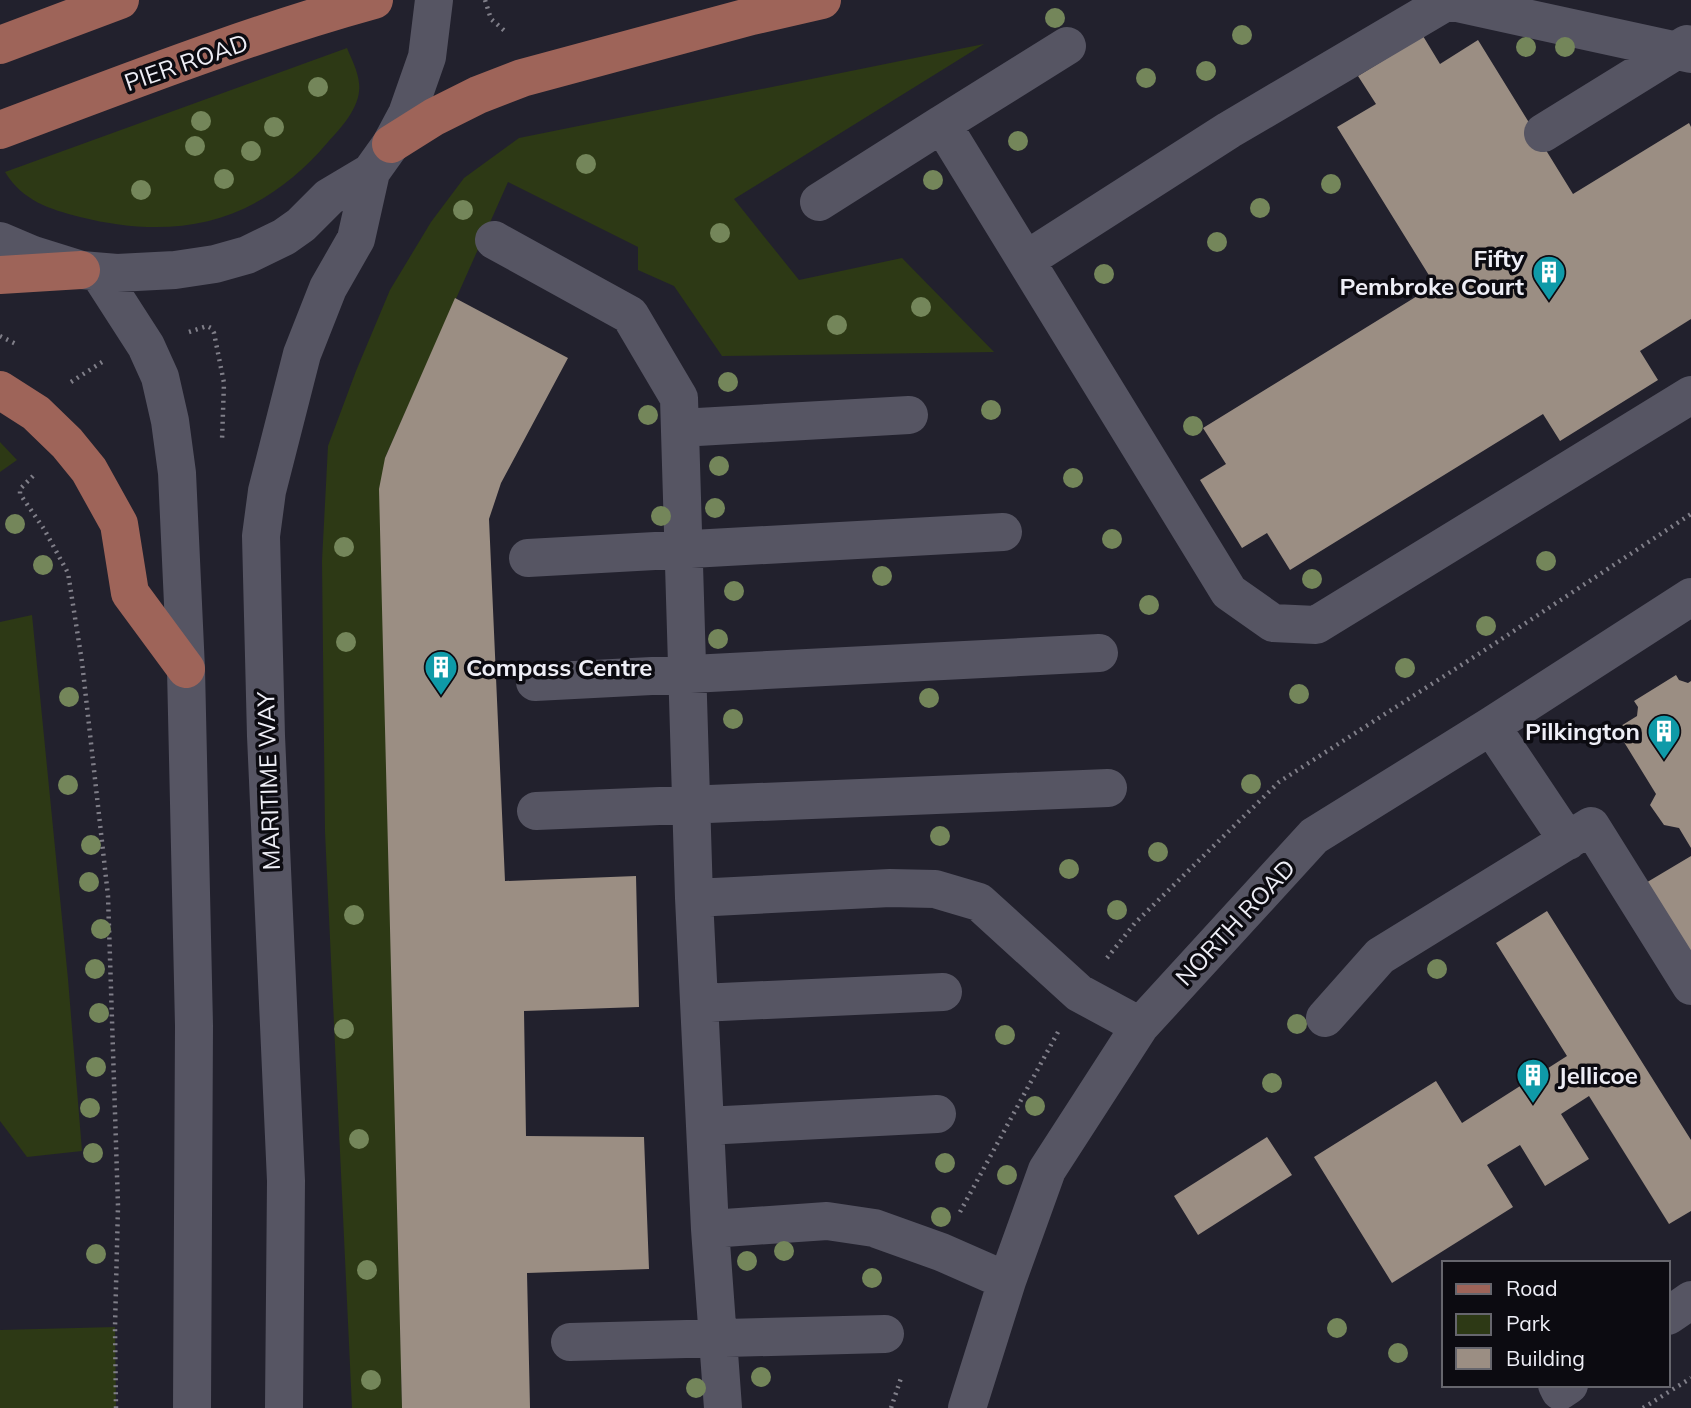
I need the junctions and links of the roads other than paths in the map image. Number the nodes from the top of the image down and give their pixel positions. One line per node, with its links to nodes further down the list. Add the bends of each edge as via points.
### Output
1 (120, 0): 5 (main road)
2 (374, 0): 9 (main road, PIER ROAD, via 152,73)
3 (434, 0): 11 (street, MARITIME WAY, via 427,57 407,114)
4 (822, 0): 11 (main road, via 522,78 434,117)
5 (0, 45)
6 (1068, 46): 8 (street)
7 (1686, 49): 10 (street); 15 (street, via 1448,1 1229,130)
8 (943, 124): 12 (street); 15 (street)
9 (0, 130)
10 (1543, 133)
11 (381, 158): 16 (street, via 295,230 247,255 175,270); 51 (street, MARITIME WAY, via 356,239 328,288 302,354 267,491 261,536 286,1181)
12 (819, 202)
13 (494, 240): 21 (street, via 630,315 679,398)
14 (0, 241): 16 (street)
15 (1026, 260): 19 (street, via 1228,592 1273,623 1316,625)
16 (90, 272): 17 (main road); 27 (street, via 146,346 160,377 177,473)
17 (0, 275)
18 (0, 390): 27 (main road, via 36,413 89,470 119,524 130,593)
19 (1691, 395)
20 (909, 415): 21 (street)
21 (680, 428): 23 (street)
22 (1003, 532): 23 (street)
23 (683, 549): 24 (street); 28 (street)
24 (528, 558)
25 (1691, 597): 30 (street, NORTH ROAD)
26 (1100, 653): 28 (street)
27 (186, 669): 50 (street, via 194,1026)
28 (688, 674): 29 (street); 32 (street)
29 (535, 682)
30 (1491, 726): 34 (street); 40 (street, NORTH ROAD, via 1314,836)
31 (1108, 788): 32 (street)
32 (692, 805): 33 (street); 35 (street)
33 (536, 811)
34 (1568, 841): 36 (street, via 1591,826); 39 (street, via 1380,956)
35 (694, 898): 38 (street); 40 (street, via 935,889 979,902 1079,993)
36 (1691, 986)
37 (943, 992): 38 (street)
38 (700, 1003): 42 (street)
39 (1325, 1018)
40 (1140, 1026): 44 (street, NORTH ROAD, via 1047,1170)
41 (937, 1114): 42 (street)
42 (705, 1126): 43 (street)
43 (710, 1229): 44 (street, via 827,1221 874,1228); 48 (street)
44 (1007, 1281): 53 (street, NORTH ROAD)
45 (1691, 1300): 46 (street)
46 (1670, 1315)
47 (885, 1334): 48 (street)
48 (718, 1339): 49 (street); 52 (street)
49 (570, 1342)
50 (192, 1408)
51 (285, 1408)
52 (723, 1408)
53 (967, 1408)

